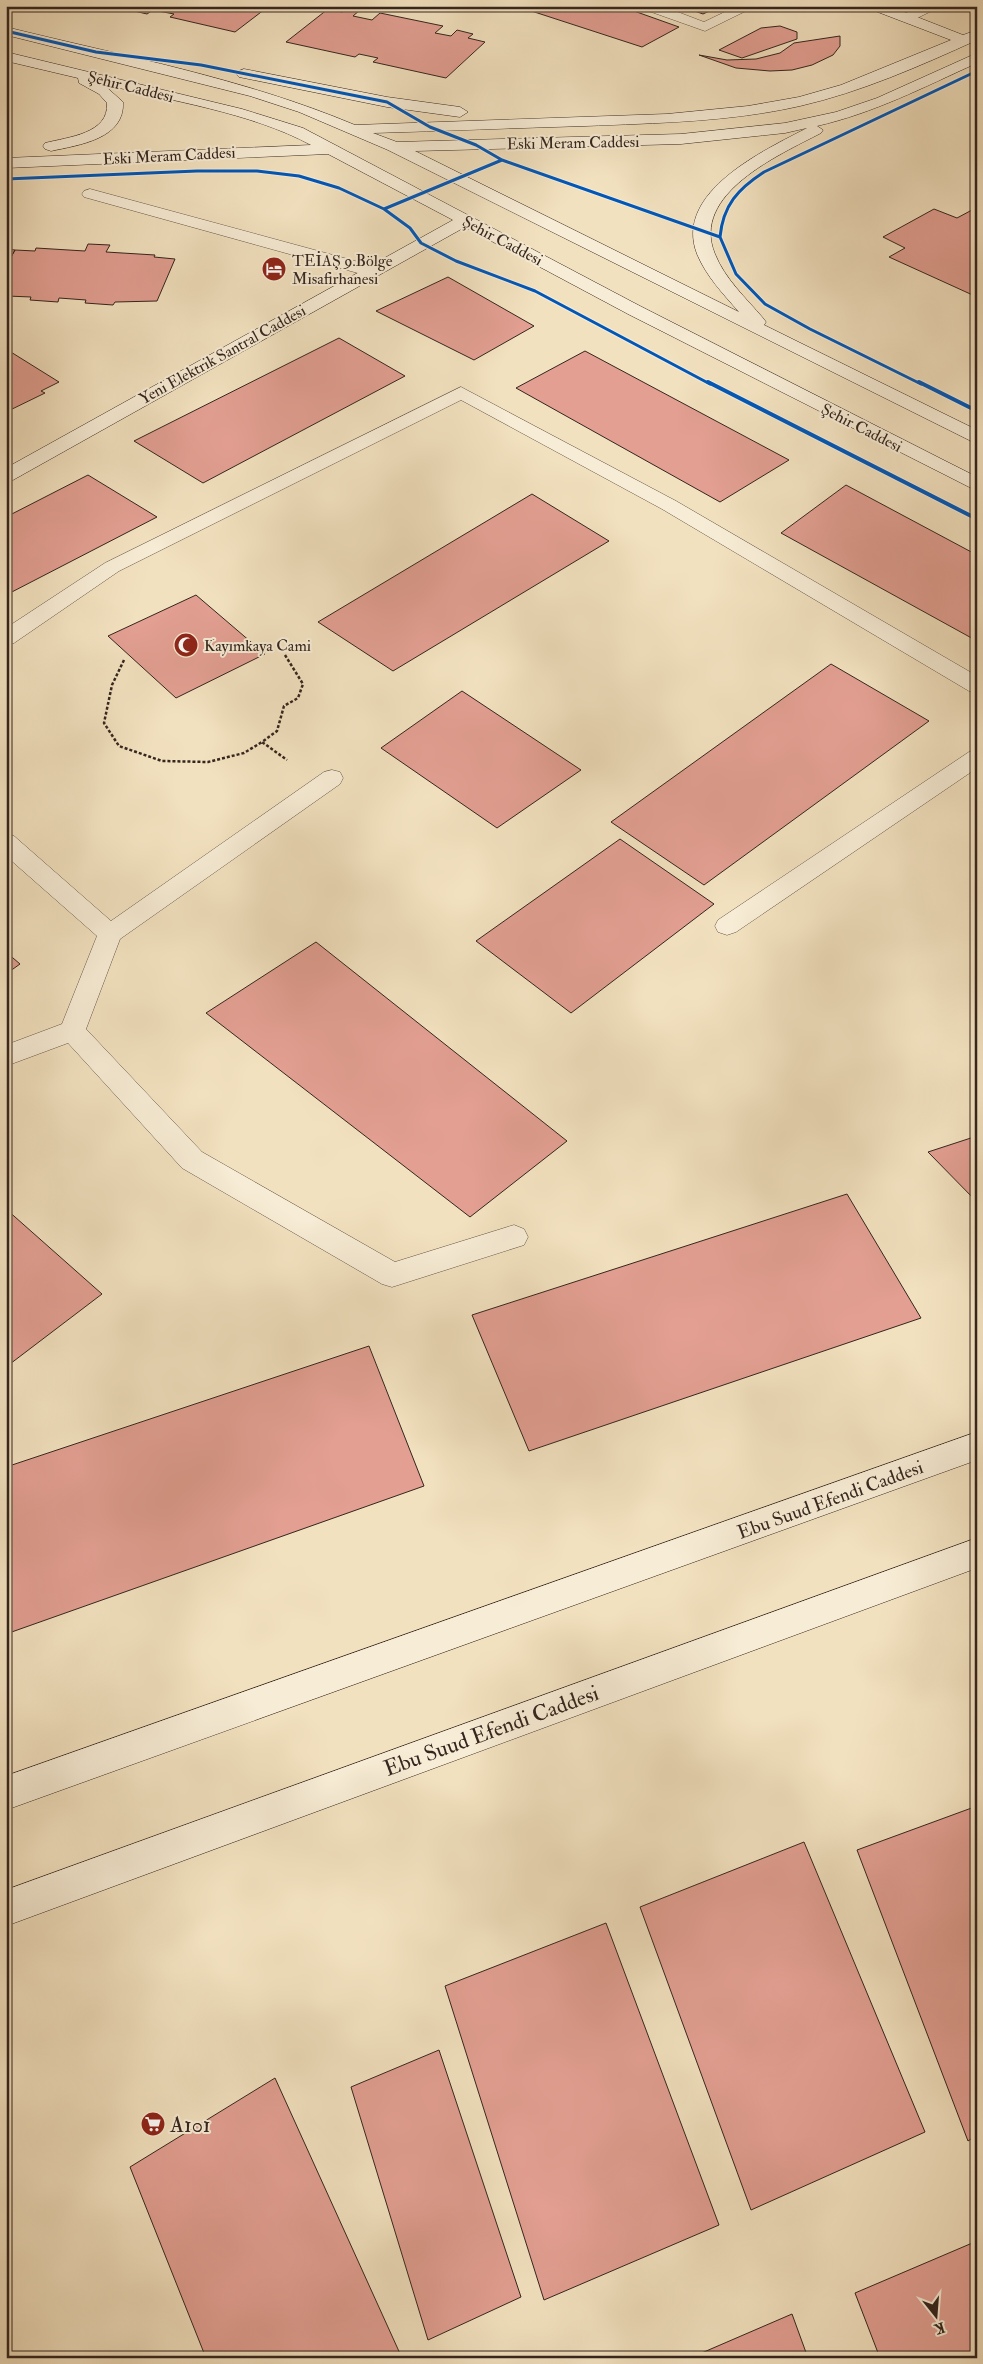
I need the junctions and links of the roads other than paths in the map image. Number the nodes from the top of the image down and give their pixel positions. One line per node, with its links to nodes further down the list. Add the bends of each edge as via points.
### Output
1 (648, 6): 2 (street, via 705,27)
2 (749, 6)
3 (875, 6): 5 (street)
4 (935, 6): 5 (street)
5 (906, 18): 7 (street)
6 (6, 31): 8 (street, Şehir Caddesi)
7 (970, 37): 13 (street, Eski Meram Caddesi, via 877,78 799,101 750,110)
8 (96, 52): 13 (street, via 201,65 422,108 528,117); 14 (street, Şehir Caddesi, via 255,93)
9 (6, 56): 11 (street, Şehir Caddesi)
10 (977, 57): 12 (street, Eski Meram Caddesi, via 882,101)
11 (58, 68): 15 (street, Şehir Caddesi, via 236,112); 18 (street, via 104,91 116,102 115,115 91,136)
12 (840, 116): 19 (street, Eski Meram Caddesi, via 785,128 681,139); 26 (street, via 729,180 706,216 701,232 715,270)
13 (645, 119): 14 (street, Eski Meram Caddesi)
14 (351, 128): 15 (street, Eski Meram Caddesi); 19 (street, Şehir Caddesi)
15 (297, 131): 16 (street, Eski Meram Caddesi); 20 (street, Şehir Caddesi)
16 (248, 134)
17 (110, 142): 18 (street, Eski Meram Caddesi)
18 (51, 146): 21 (street, Eski Meram Caddesi)
19 (394, 147): 20 (street, Eski Meram Caddesi); 26 (street, Şehir Caddesi)
20 (333, 148): 22 (street, Eski Meram Caddesi); 24 (street, Şehir Caddesi)
21 (6, 149)
22 (6, 163)
23 (90, 194): 25 (street)
24 (466, 220): 25 (street, Yeni Elektrik Santral Caddesi); 29 (street, Şehir Caddesi, via 634,310)
25 (371, 271): 28 (street, Yeni Elektrik Santral Caddesi)
26 (765, 331): 27 (street, Şehir Caddesi)
27 (977, 438)
28 (6, 476)
29 (977, 485)
30 (6, 638): 31 (street, via 112,567 461,392 669,506)
31 (977, 686)
32 (977, 757): 35 (street)
33 (327, 782): 36 (street)
34 (6, 842): 36 (street)
35 (727, 926)
36 (110, 934): 37 (street)
37 (72, 1031): 38 (street); 39 (street, via 192,1160 392,1275)
38 (6, 1056)
39 (514, 1237)
40 (977, 1446): 42 (street, Ebu Suud Efendi Caddesi)
41 (977, 1552): 43 (street, Ebu Suud Efendi Caddesi)
42 (6, 1794)
43 (6, 1908)

